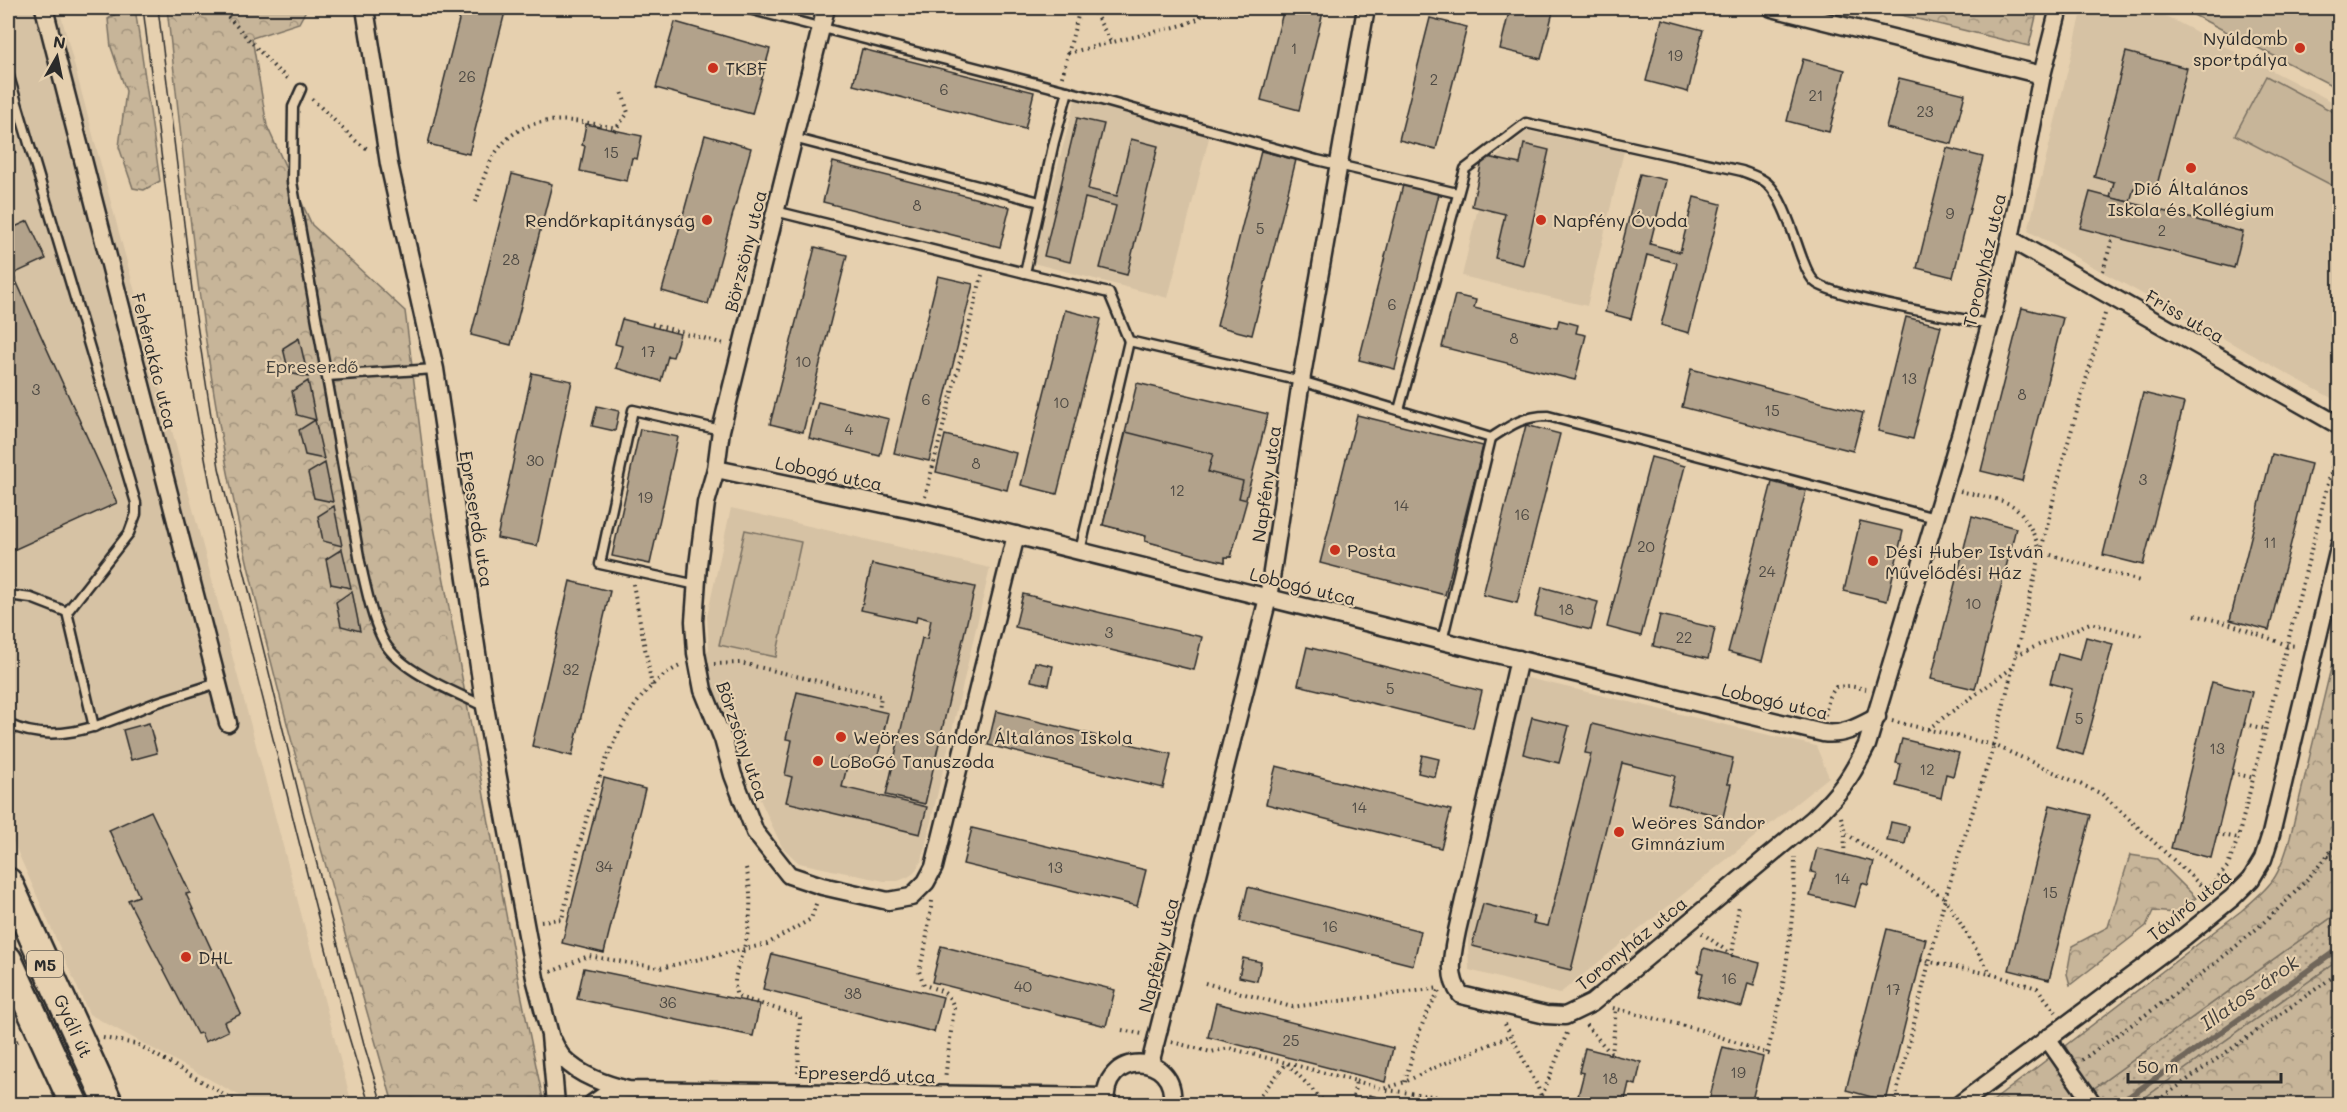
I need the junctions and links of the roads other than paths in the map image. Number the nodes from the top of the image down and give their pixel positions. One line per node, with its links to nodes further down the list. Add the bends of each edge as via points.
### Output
1 (44, 8): 40 (street, Fehérakác utca)
2 (365, 8): 22 (street, Epreserdő utca, via 390,164)
3 (744, 8): 8 (lane)
4 (825, 8): 8 (street, Börzsöny utca)
5 (1366, 8): 14 (street, Napfény utca)
6 (1773, 8): 10 (street)
7 (2059, 8): 10 (street, Toronyház utca)
8 (820, 28): 12 (lane); 13 (street, Börzsöny utca)
9 (8, 73): 37 (lane, via 135,503 136,514 129,533)
10 (2042, 75): 18 (street, Toronyház utca)
11 (301, 89): 23 (lane, via 293,107 292,182)
12 (1064, 90): 14 (lane); 16 (lane)
13 (793, 138): 16 (lane); 17 (street, Börzsöny utca)
14 (1338, 165): 15 (lane); 24 (street, Napfény utca)
15 (1457, 193): 20 (lane, via 1465,169 1526,123 1742,171 1767,183 1786,214 1815,283 1859,297); 25 (lane)
16 (1040, 202): 19 (lane)
17 (775, 211): 19 (lane); 27 (street, Börzsöny utca)
18 (2010, 239): 20 (street, Toronyház utca); 26 (street, Friss utca)
19 (1025, 273): 21 (lane, via 1109,293)
20 (1989, 324): 30 (street, Toronyház utca)
21 (1129, 341): 24 (lane); 33 (lane)
22 (435, 369): 23 (lane); 41 (street, Epreserdő utca)
23 (327, 376): 41 (lane, via 360,562 382,640 396,658)
24 (1301, 381): 25 (lane); 36 (street, Napfény utca)
25 (1400, 410): 28 (lane)
26 (2340, 426)
27 (721, 430): 29 (street, Börzsöny utca); 34 (lane, via 633,410 600,564)
28 (1491, 438): 30 (lane, via 1531,416 1548,416); 38 (lane)
29 (716, 469): 31 (street, Lobogó utca); 34 (street, Börzsöny utca, via 706,502)
30 (1935, 518): 42 (street, Toronyház utca)
31 (1016, 535): 33 (street, Lobogó utca); 34 (street, Börzsöny utca, via 934,867 911,897 888,901 789,875 755,832 703,690 694,621)
32 (2340, 544): 49 (street, Távíró utca, via 2263,859 2251,879 2218,909)
33 (1080, 551): 36 (street, Lobogó utca)
34 (697, 585)
35 (8, 595): 37 (lane, via 31,598)
36 (1268, 598): 38 (street, Lobogó utca); 50 (street, Napfény utca)
37 (67, 612): 45 (lane)
38 (1442, 641): 39 (street, Lobogó utca)
39 (1519, 659): 42 (street, Lobogó utca, via 1833,734); 42 (street, Toronyház utca, via 1457,931 1448,987 1461,995 1546,1015 1565,1016 1582,1008 1837,796 1850,779)
40 (218, 683): 43 (street, Fehérakác utca); 45 (lane)
41 (485, 707): 48 (street, Epreserdő utca, via 535,978)
42 (1877, 717)
43 (228, 723)
44 (8, 724): 45 (lane, via 34,734 52,735)
45 (94, 727)
46 (8, 882): 56 (main road, Gyáli út / M5)
47 (8, 960): 55 (main road, Gyáli út / M5)
48 (550, 1035): 51 (street, Epreserdő utca, via 562,1058); 57 (street, Epreserdő utca)
49 (2047, 1038): 53 (street); 60 (street, Távíró utca)
50 (1150, 1064): 54 (street, via 1134,1063 1120,1069 1110,1080); 59 (street, via 1169,1080)
51 (626, 1097): 52 (street, Epreserdő utca); 58 (street, Epreserdő utca, via 605,1095)
52 (763, 1098): 54 (street, Epreserdő utca, via 798,1092)
53 (2089, 1099)
54 (1106, 1101)
55 (74, 1104)
56 (109, 1104)
57 (556, 1104)
58 (592, 1104)
59 (1172, 1104)
60 (1960, 1104)

